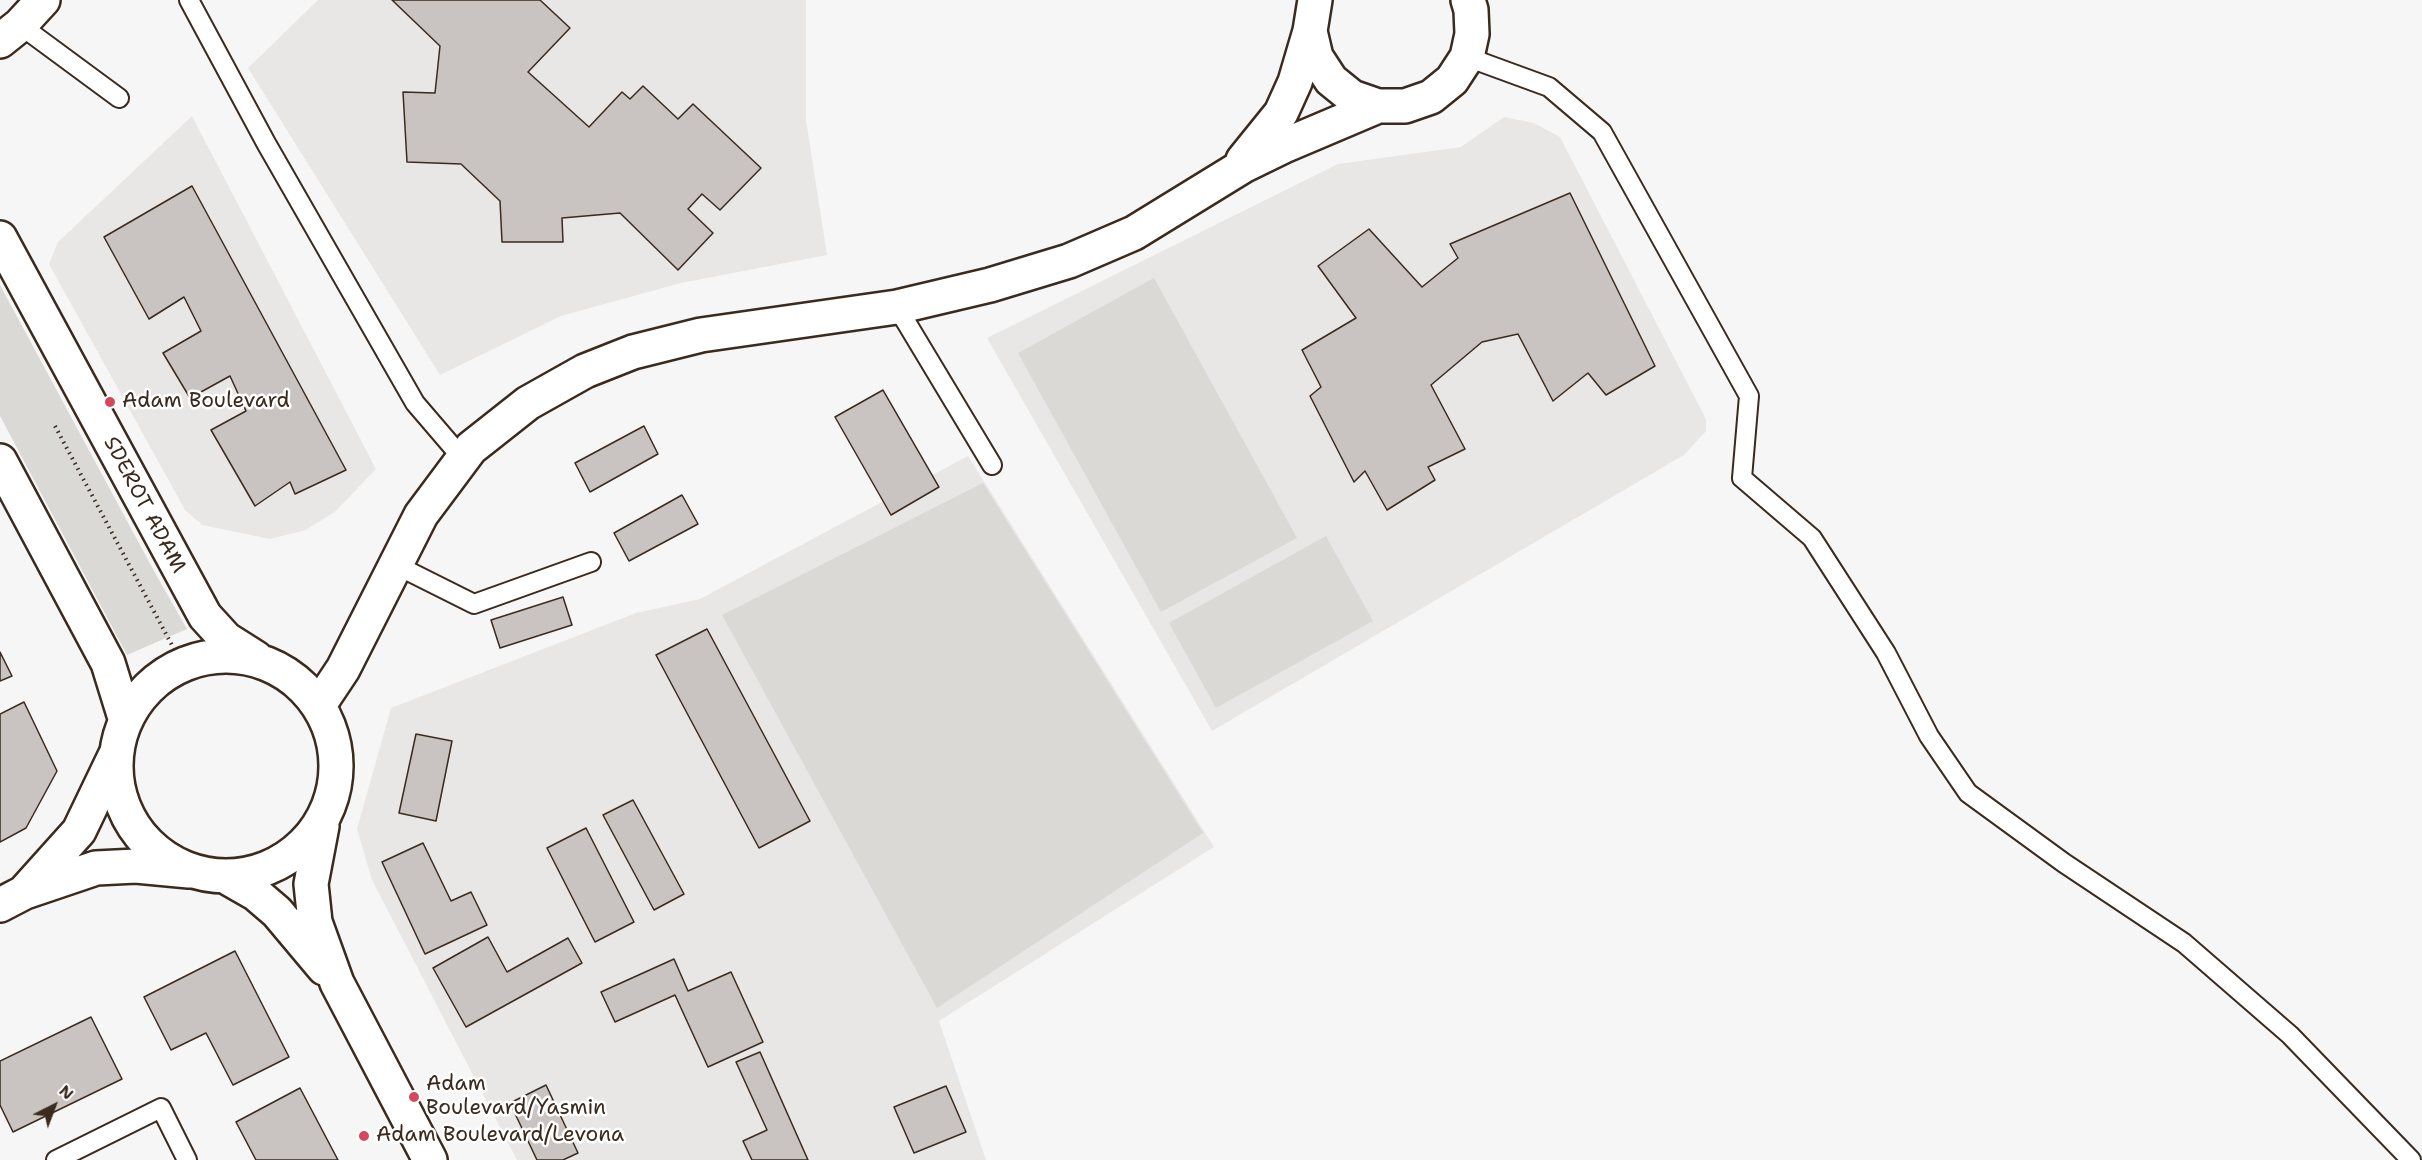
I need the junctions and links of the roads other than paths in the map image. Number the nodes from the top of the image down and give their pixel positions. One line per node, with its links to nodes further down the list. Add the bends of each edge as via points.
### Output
1 (42, 0): 5 (street)
2 (189, 0): 12 (lane, via 415,403)
3 (1468, 0): 6 (street, via 1472,34)
4 (1312, 15): 8 (street, via 1316,57 1331,80 1352,98); 9 (street, via 1295,82 1281,113)
5 (10, 33): 7 (lane)
6 (1467, 57): 8 (street, via 1452,80 1431,97 1405,106); 29 (lane, via 1550,87 1602,132 1749,396 1742,478 1812,537 1886,653 1929,736 1968,793 2184,943 2290,1035)
7 (118, 98)
8 (1378, 106): 9 (street, via 1286,144)
9 (1230, 175): 11 (street, via 1134,233 1069,261 990,285)
10 (0, 238): 17 (street, SDEROT ADAM, via 205,616 226,639)
11 (897, 306): 12 (street, via 701,335 633,352 585,371 528,403 471,448); 14 (lane)
12 (463, 459): 16 (street, via 421,516)
13 (0, 461): 19 (street, via 108,663)
14 (992, 465)
15 (591, 562): 16 (lane, via 474,604)
16 (396, 565): 18 (street, via 343,669)
17 (258, 659): 18 (street, SDEROT ADAM, via 292,677); 19 (street, SDEROT ADAM, via 219,655 182,664 148,687)
18 (319, 705): 21 (street, SDEROT ADAM, via 336,748 336,787)
19 (125, 718): 20 (street, SDEROT ADAM)
20 (115, 756): 22 (street, SDEROT ADAM, via 118,794 130,823 155,852); 24 (street, via 79,831)
21 (322, 824): 23 (street, SDEROT ADAM, via 297,853 263,872); 25 (street, SDEROT ADAM, via 311,884 315,922)
22 (189, 871): 23 (street, SDEROT ADAM); 24 (street, via 136,866 96,868)
23 (228, 878): 25 (street, SDEROT ADAM, via 277,912)
24 (12, 898)
25 (336, 983): 28 (street, SDEROT ADAM)
26 (56, 1160): 27 (lane, via 160,1108)
27 (187, 1160)
28 (430, 1160)
29 (2411, 1160)

